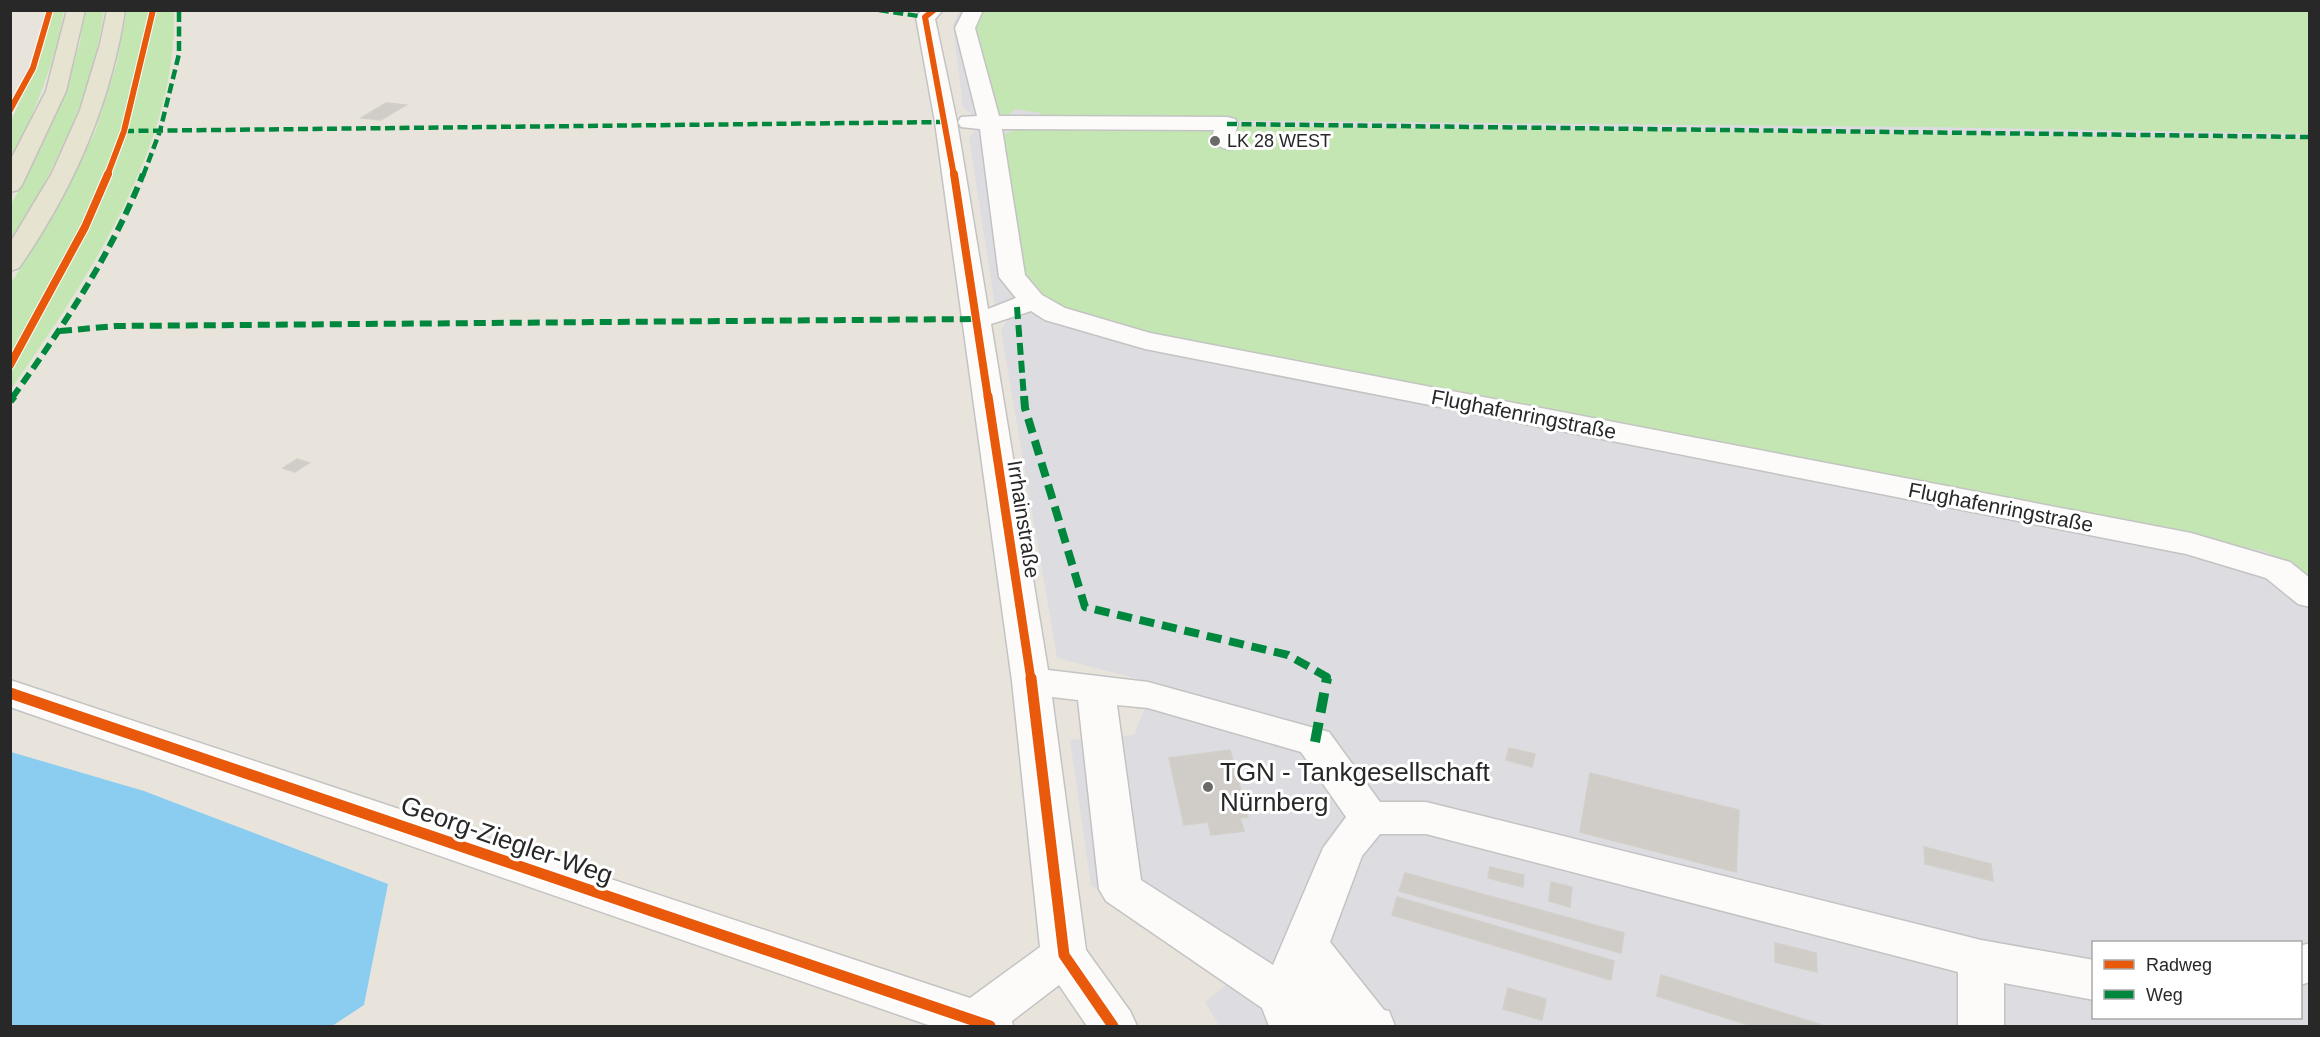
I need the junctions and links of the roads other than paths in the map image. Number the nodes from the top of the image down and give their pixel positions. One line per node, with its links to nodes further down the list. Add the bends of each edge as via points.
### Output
1 (76, 10): 8 (main road, via 56,91)
2 (116, 10): 9 (main road, via 100,85 72,159)
3 (934, 10): 5 (street, Irrhainstraße, via 925,17)
4 (974, 10): 6 (street, Flughafenringstraße, via 965,28)
5 (946, 122): 6 (street); 11 (street, Irrhainstraße)
6 (990, 122): 7 (street, via 1227,124 1222,137 1230,140); 10 (street, Flughafenringstraße, via 1012,277)
7 (1228, 143)
8 (10, 185)
9 (10, 263)
10 (1033, 301): 11 (street, via 1002,314); 12 (street, Flughafenringstraße, via 1055,314 1144,341 2191,544 2278,570)
11 (976, 319): 13 (street, Irrhainstraße)
12 (2310, 596)
13 (1031, 681): 14 (street); 18 (street, Irrhainstraße)
14 (1096, 689): 16 (street, via 1148,695 1315,742); 21 (street, via 1121,889)
15 (10, 693): 22 (street, Georg-Ziegler-Weg)
16 (1369, 818): 17 (street, via 1344,848); 19 (street, via 1426,818)
17 (1306, 945): 21 (street); 24 (street)
18 (1064, 955): 22 (street, Georg-Ziegler-Weg); 23 (street, Irrhainstraße)
19 (1981, 959): 20 (street); 25 (street)
20 (2092, 980)
21 (1287, 1011): 24 (street)
22 (983, 1024)
23 (1113, 1026)
24 (1370, 1026)
25 (1981, 1026)

